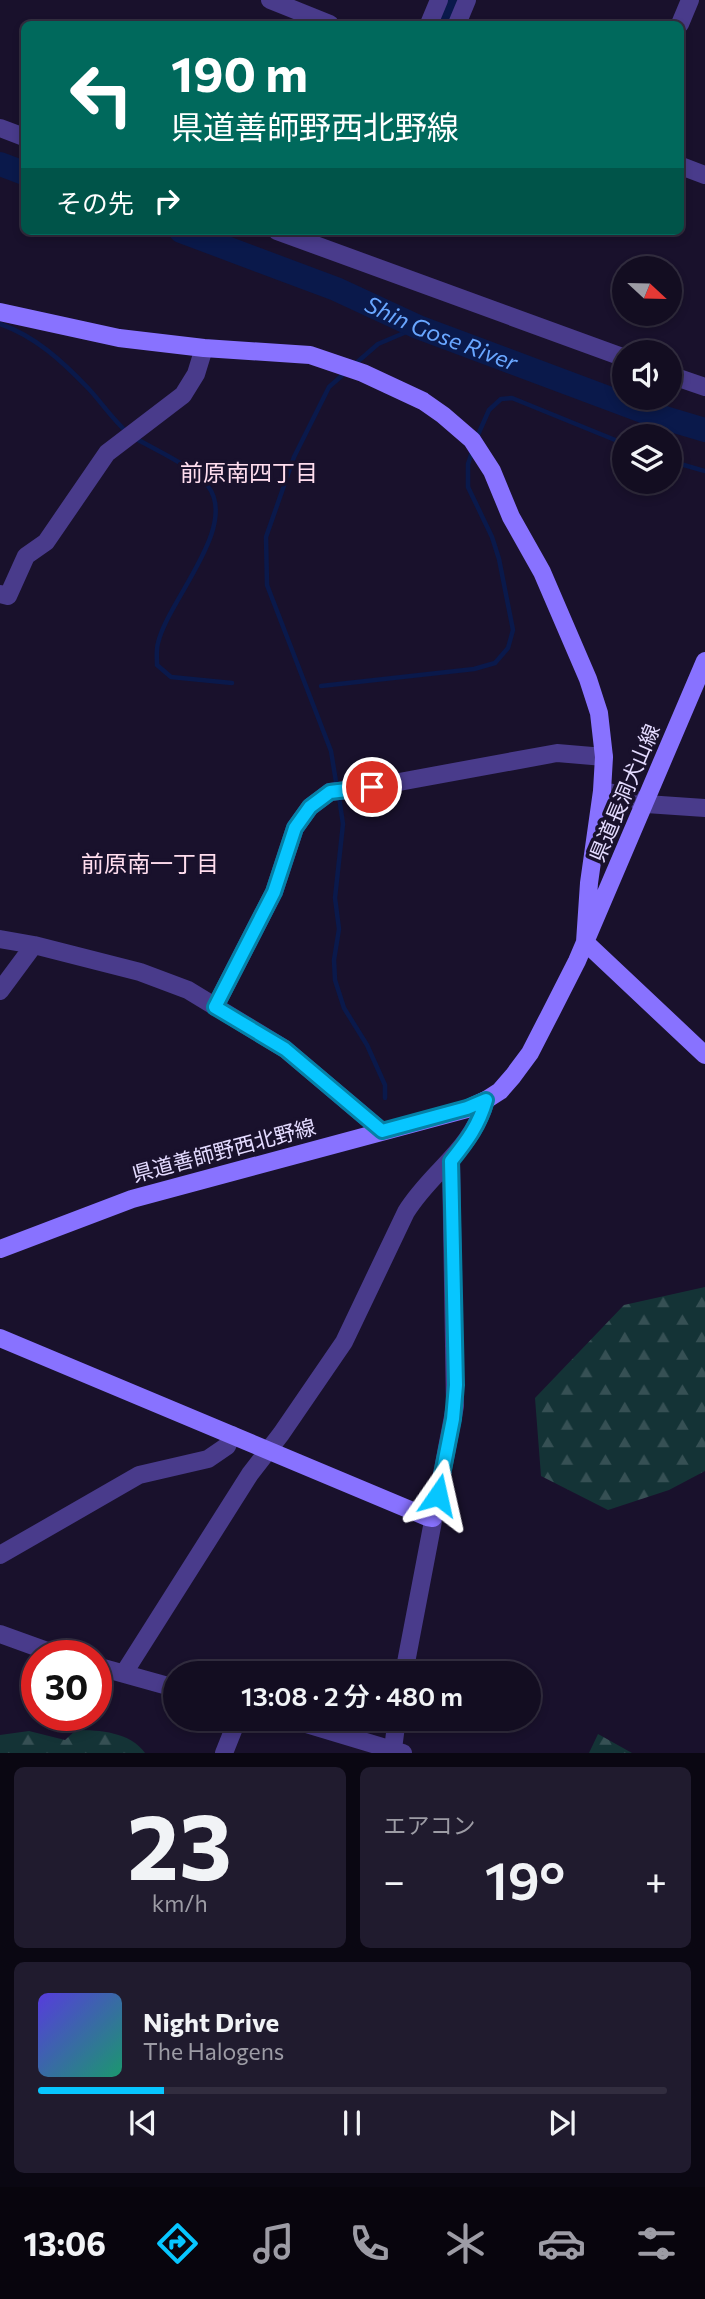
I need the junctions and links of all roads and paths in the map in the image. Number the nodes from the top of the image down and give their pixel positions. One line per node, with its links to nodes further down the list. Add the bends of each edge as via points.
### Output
1 (270, 0): 5 (street)
2 (439, 0): 6 (street)
3 (467, 0): 7 (street)
4 (690, 0): 8 (street)
5 (322, 21)
6 (430, 21)
7 (458, 21)
8 (681, 21)
9 (0, 128): 10 (street)
10 (21, 136)
11 (684, 167): 12 (street)
12 (705, 176)
13 (288, 235): 16 (street)
14 (0, 312): 15 (main road, via 120,338)
15 (204, 348): 19 (street, via 183,395 107,453 46,542 26,556); 21 (main road, via 310,355 335,362 423,401 476,445 542,572 588,679 599,713)
16 (612, 353)
17 (682, 379): 18 (street)
18 (705, 387)
19 (3, 600)
20 (705, 661): 23 (main road, 県道長洞犬山線)
21 (604, 757): 22 (main road); 29 (street, via 558,753 330,792 310,807 295,828 274,892)
22 (602, 791): 23 (street); 26 (main road)
23 (646, 804): 24 (street); 26 (main road, 県道長洞犬山線)
24 (705, 808)
25 (0, 939): 27 (street)
26 (585, 942): 30 (main road); 31 (main road, 県道善師野西北野線, via 530,1053 500,1091)
27 (34, 945): 28 (street); 29 (street, via 166,980)
28 (0, 991)
29 (215, 1007): 32 (street, via 285,1049)
30 (705, 1055)
31 (486, 1100): 32 (main road, 県道善師野西北野線); 33 (street, via 481,1118)
32 (386, 1130): 34 (main road, 県道善師野西北野線, via 132,1199)
33 (451, 1161): 37 (street, via 415,1198 344,1342); 38 (street, via 454,1406)
34 (0, 1248)
35 (0, 1338): 36 (main road)
36 (232, 1435): 37 (main road); 39 (street, via 227,1446 208,1459 139,1475)
37 (270, 1450): 38 (main road); 44 (street, via 220,1519)
38 (433, 1517): 42 (street)
39 (0, 1555)
40 (0, 1634): 41 (street)
41 (21, 1642)
42 (406, 1661)
43 (112, 1670): 44 (street)
44 (124, 1673): 45 (street)
45 (163, 1684)
46 (233, 1731): 50 (street)
47 (330, 1731): 49 (street)
48 (397, 1731): 49 (street)
49 (398, 1751)
50 (224, 1753)

